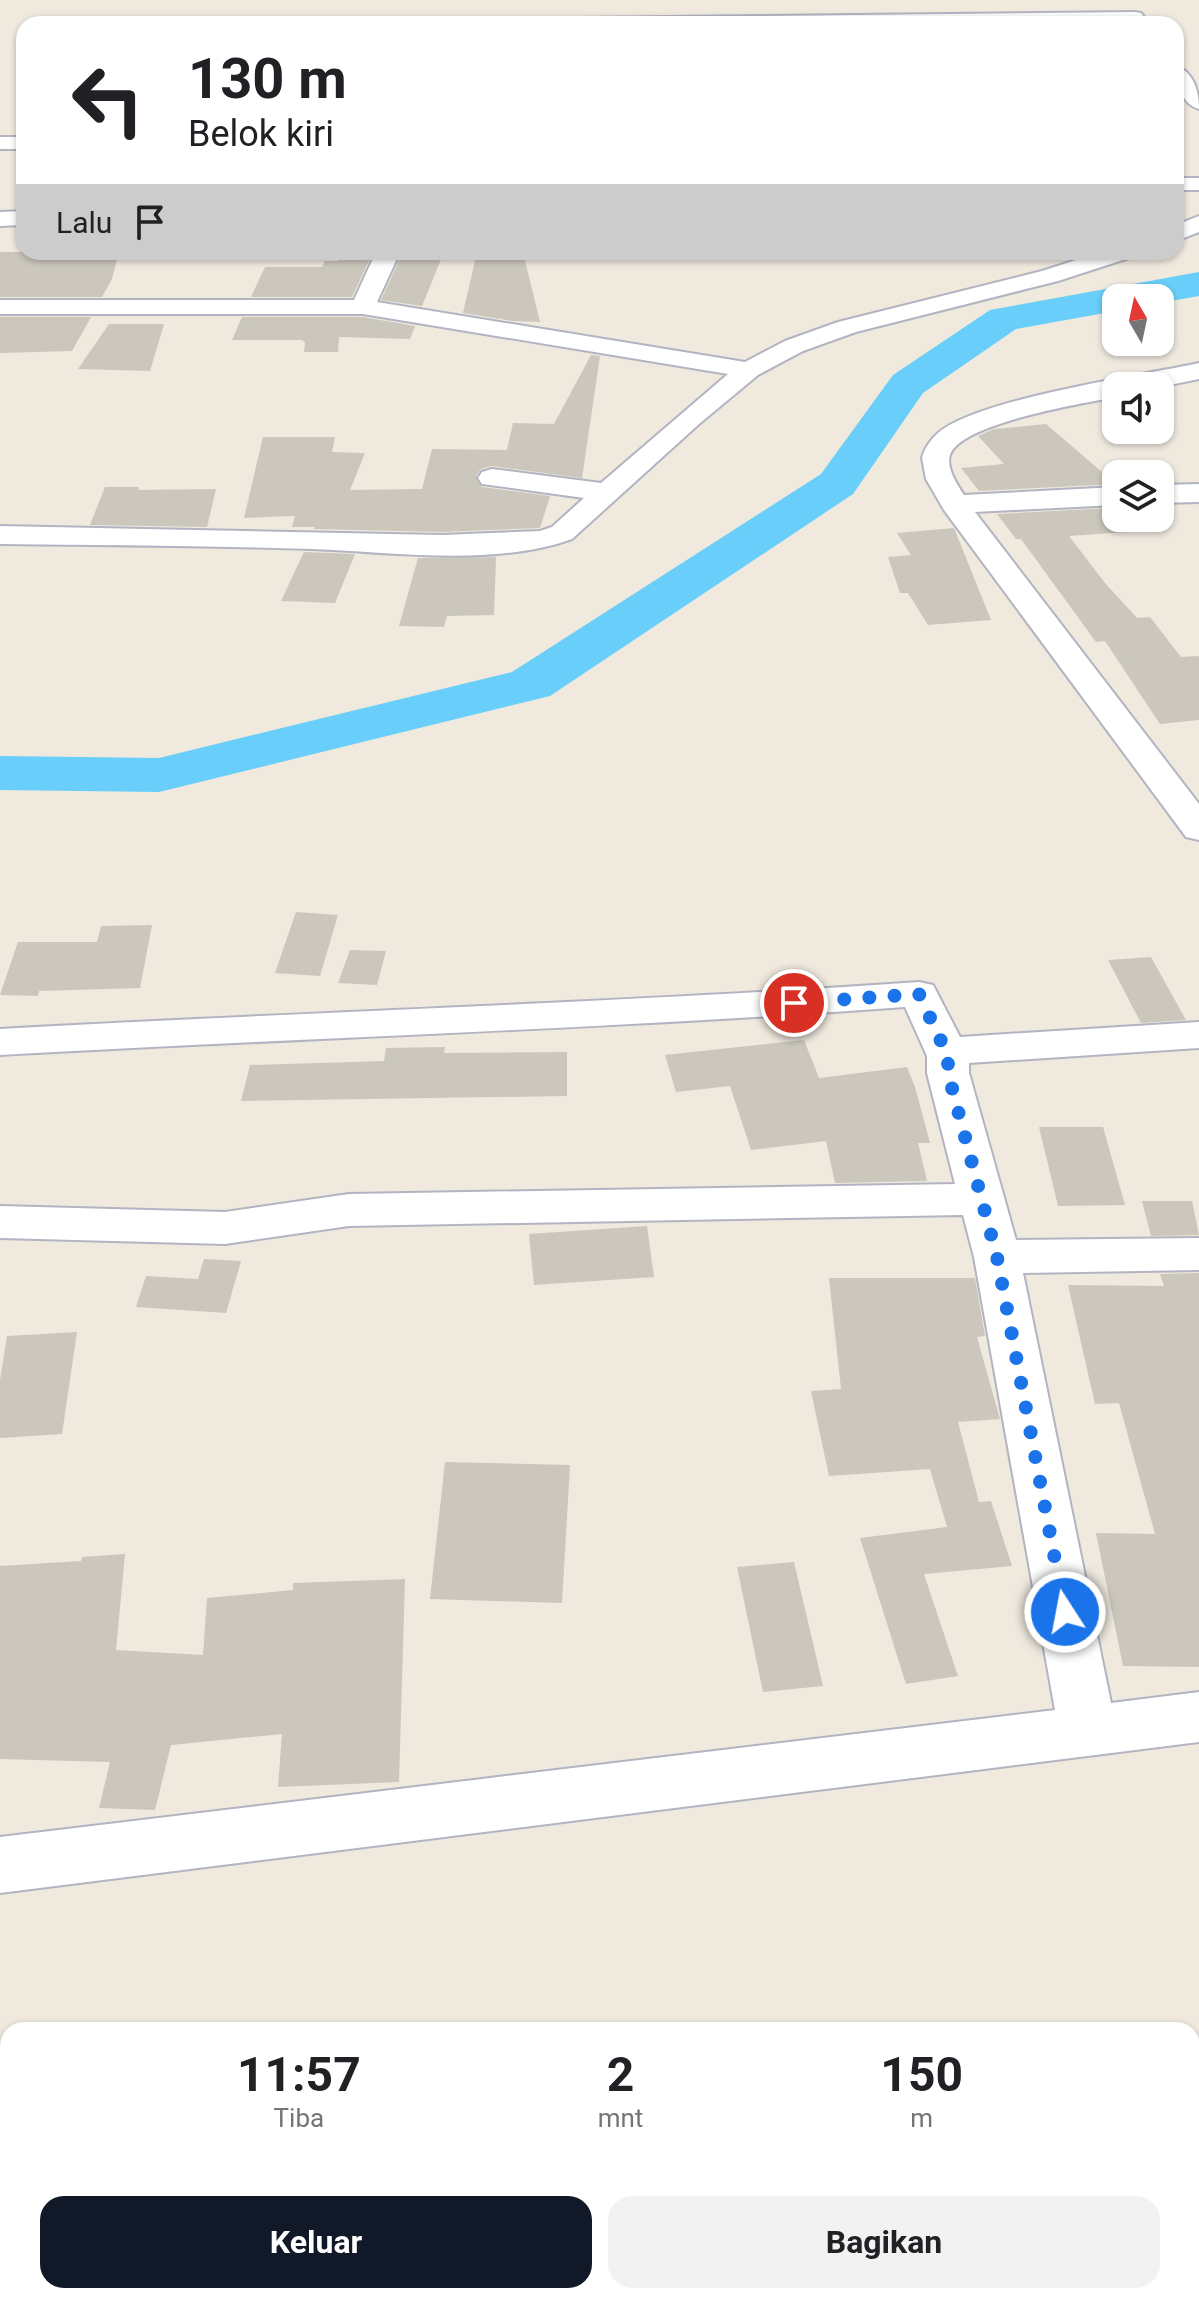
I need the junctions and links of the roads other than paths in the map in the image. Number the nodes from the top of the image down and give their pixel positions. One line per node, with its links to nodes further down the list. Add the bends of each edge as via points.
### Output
1 (1134, 14): 2 (street)
2 (1004, 16)
3 (1184, 83): 4 (street)
4 (1199, 103)
5 (384, 260): 8 (street)
6 (1099, 260): 9 (street, via 847,327)
7 (0, 307): 8 (street)
8 (363, 307): 9 (street)
9 (749, 370): 14 (street)
10 (1199, 371): 11 (street)
11 (1174, 376)
12 (1102, 392): 18 (street, via 973,423 951,435 937,450 936,466)
13 (492, 478): 14 (street)
14 (606, 492): 19 (street, via 556,538 527,543)
15 (1199, 493): 16 (street)
16 (1174, 494)
17 (1102, 497): 18 (street)
18 (954, 504): 20 (street)
19 (0, 535)
20 (1199, 829)
21 (1199, 1035): 23 (street, via 961,1050)
22 (0, 1042): 23 (street, via 668,1012 919,994)
23 (948, 1056): 24 (street)
24 (980, 1199): 25 (street, via 365,1209 225,1228); 27 (street)
25 (0, 1222)
26 (1199, 1254): 27 (street)
27 (997, 1257): 29 (street)
28 (1199, 1717): 29 (street)
29 (1088, 1731): 30 (street)
30 (0, 1865)

